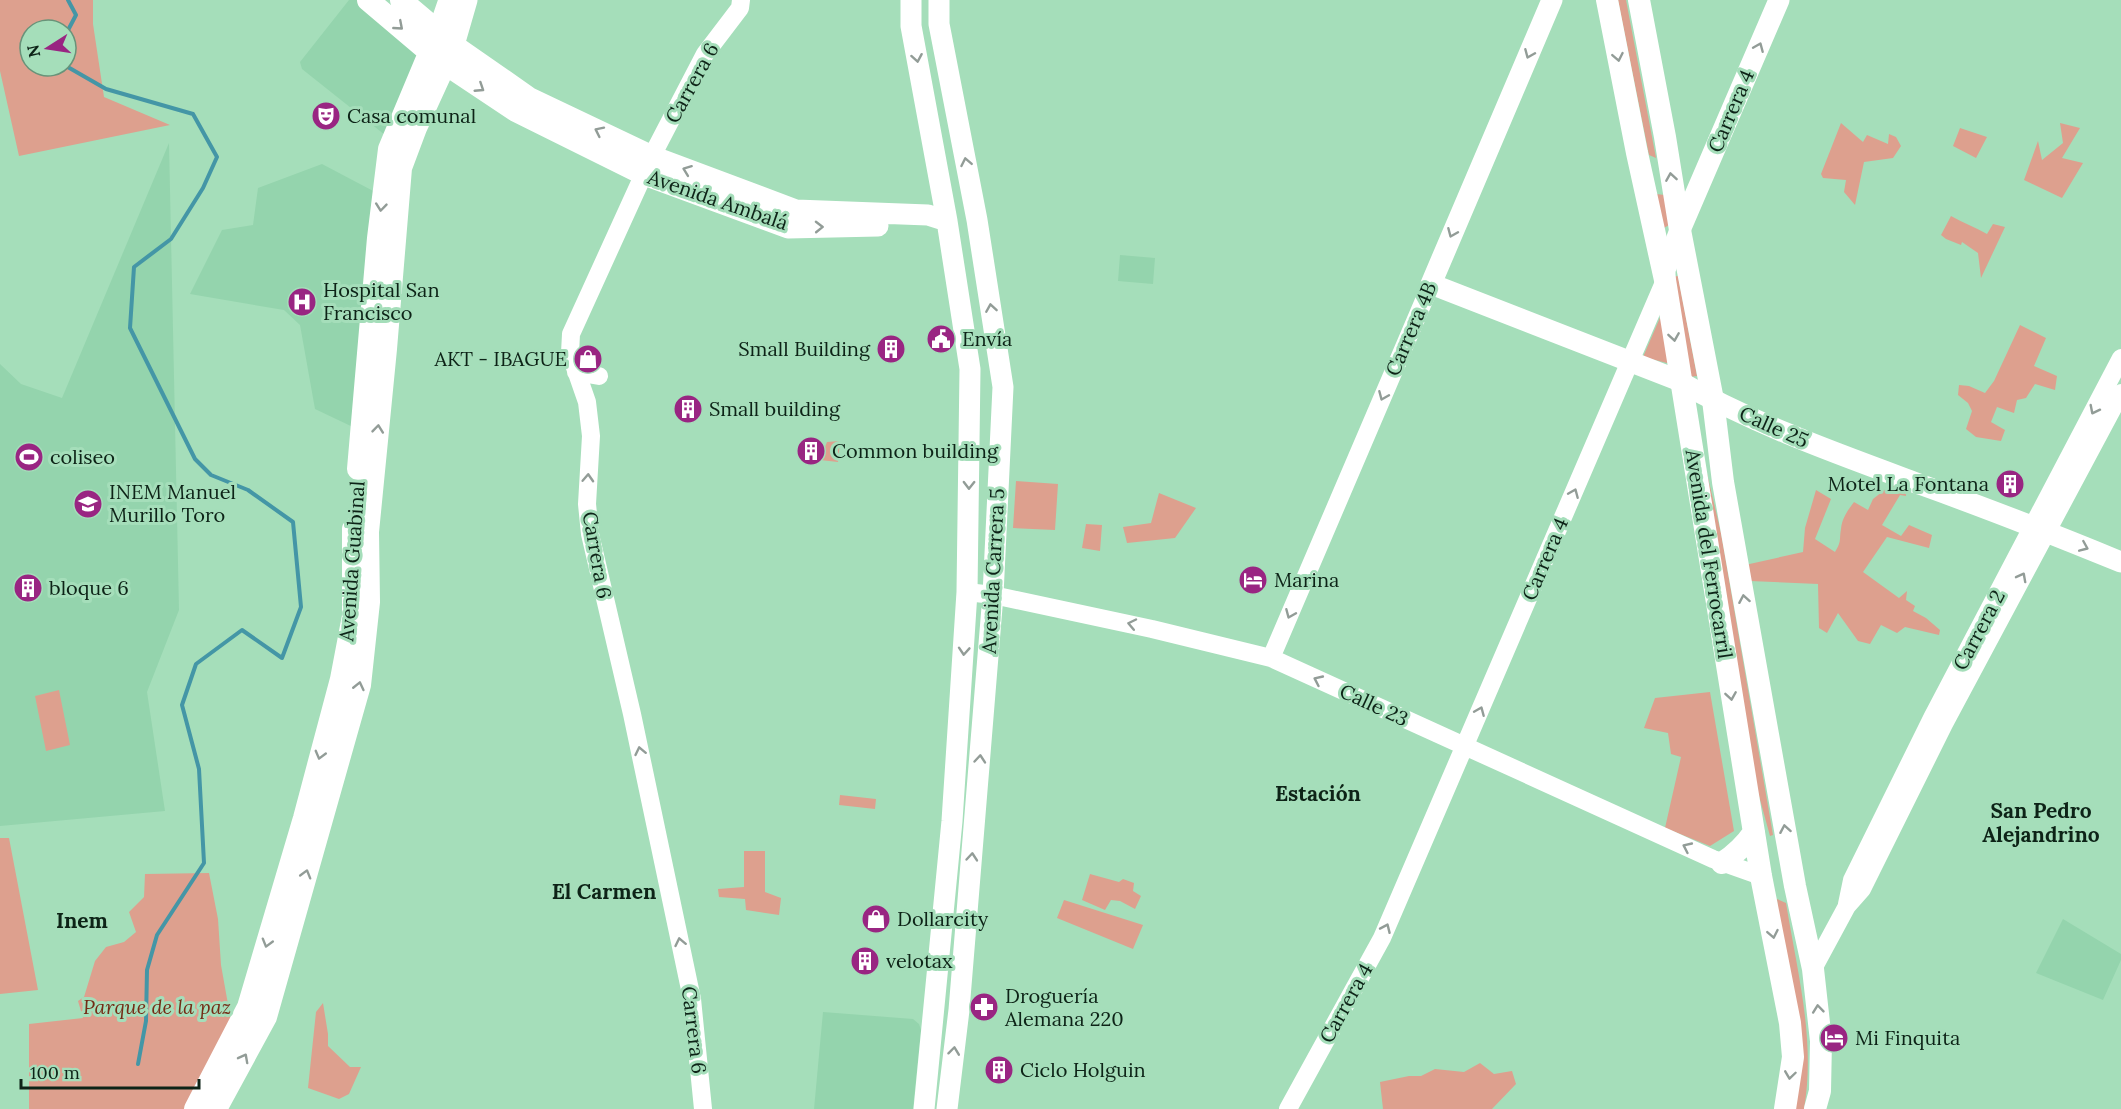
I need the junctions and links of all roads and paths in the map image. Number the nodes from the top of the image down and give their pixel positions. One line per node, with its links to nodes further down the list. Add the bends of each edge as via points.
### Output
1 (368, 0): 12 (main road, Avenida Ambalá, one-way to 12)
2 (401, 0): 12 (main road, Avenida Ambalá)
3 (449, 0): 12 (main road, Avenida Guabinal)
4 (468, 0): 12 (main road, Avenida Guabinal)
5 (741, 0): 13 (street, Carrera 6, via 740,8 705,54)
6 (911, 0): 15 (main road, Avenida Carrera 5, one-way to 15, via 911,26)
7 (939, 0): 14 (main road, Avenida Carrera 5, one-way to 7, via 939,24)
8 (1552, 0): 18 (main road, Carrera 4B, one-way to 18)
9 (1607, 0): 17 (main road, Avenida del Ferrocarril, one-way to 17)
10 (1639, 0): 16 (main road, one-way to 10)
11 (1779, 0): 16 (main road, Carrera 4, one-way to 11)
12 (442, 49): 13 (main road, Avenida Ambalá, via 515,111); 36 (main road, Avenida Guabinal, one-way to 36, via 389,149 352,533 353,616 341,679 248,1007); 37 (main road, Avenida Guabinal, one-way to 12, via 266,1017 360,685 369,602 368,532 402,168)
13 (648, 166): 15 (main road, Avenida Ambalá, via 796,210 928,214); 21 (street, Carrera 6, via 571,334 570,353)
14 (977, 220): 15 (main road); 29 (main road, Avenida Carrera 5, one-way to 14, via 1003,387)
15 (947, 221): 28 (main road, Avenida Carrera 5, one-way to 28, via 970,369)
16 (1680, 230): 17 (main road, Carrera 4); 25 (main road)
17 (1665, 280): 20 (street, Carrera 4); 23 (main road, Avenida del Ferrocarril, one-way to 23)
18 (1431, 284): 20 (main road, Calle 25); 30 (street, Carrera 4B, one-way to 30)
19 (2121, 358): 26 (street, Carrera 2, one-way to 26)
20 (1630, 361): 23 (main road, Calle 25); 31 (street, Carrera 4, one-way to 20)
21 (576, 372): 22 (street); 38 (street, Carrera 6, one-way to 21, via 692,999 590,534 587,504 591,436 587,402)
22 (599, 376)
23 (1682, 383): 25 (main road, Calle 25); 32 (main road, Avenida del Ferrocarril, one-way to 32)
24 (2121, 393): 26 (street, Carrera 2)
25 (1713, 400): 26 (main road, Calle 25, via 1834,453); 35 (main road, one-way to 25, via 1723,482)
26 (2040, 528): 27 (main road, Calle 25, one-way to 27); 35 (street, Carrera 2, via 1862,889 1847,906)
27 (2121, 562)
28 (968, 592): 29 (street, Calle 23); 39 (main road, Avenida Carrera 5, one-way to 39, via 952,821)
29 (993, 595): 30 (street, Calle 23, one-way to 29); 40 (main road, Avenida Carrera 5, one-way to 29, via 959,1010)
30 (1271, 658): 31 (street, Calle 23, one-way to 30)
31 (1465, 747): 33 (street, Calle 23, one-way to 31); 41 (street, Carrera 4, one-way to 31, via 1382,938)
32 (1754, 832): 33 (main road); 34 (main road, Avenida del Ferrocarril)
33 (1722, 862): 34 (street, Calle 23)
34 (1761, 876): 42 (main road, Avenida del Ferrocarril, one-way to 42, via 1790,1023 1793,1057)
35 (1813, 969): 43 (main road, one-way to 35, via 1820,1091 1821,1041)
36 (195, 1109)
37 (216, 1109)
38 (703, 1109)
39 (924, 1109)
40 (947, 1109)
41 (1288, 1109)
42 (1785, 1109)
43 (1815, 1109)

